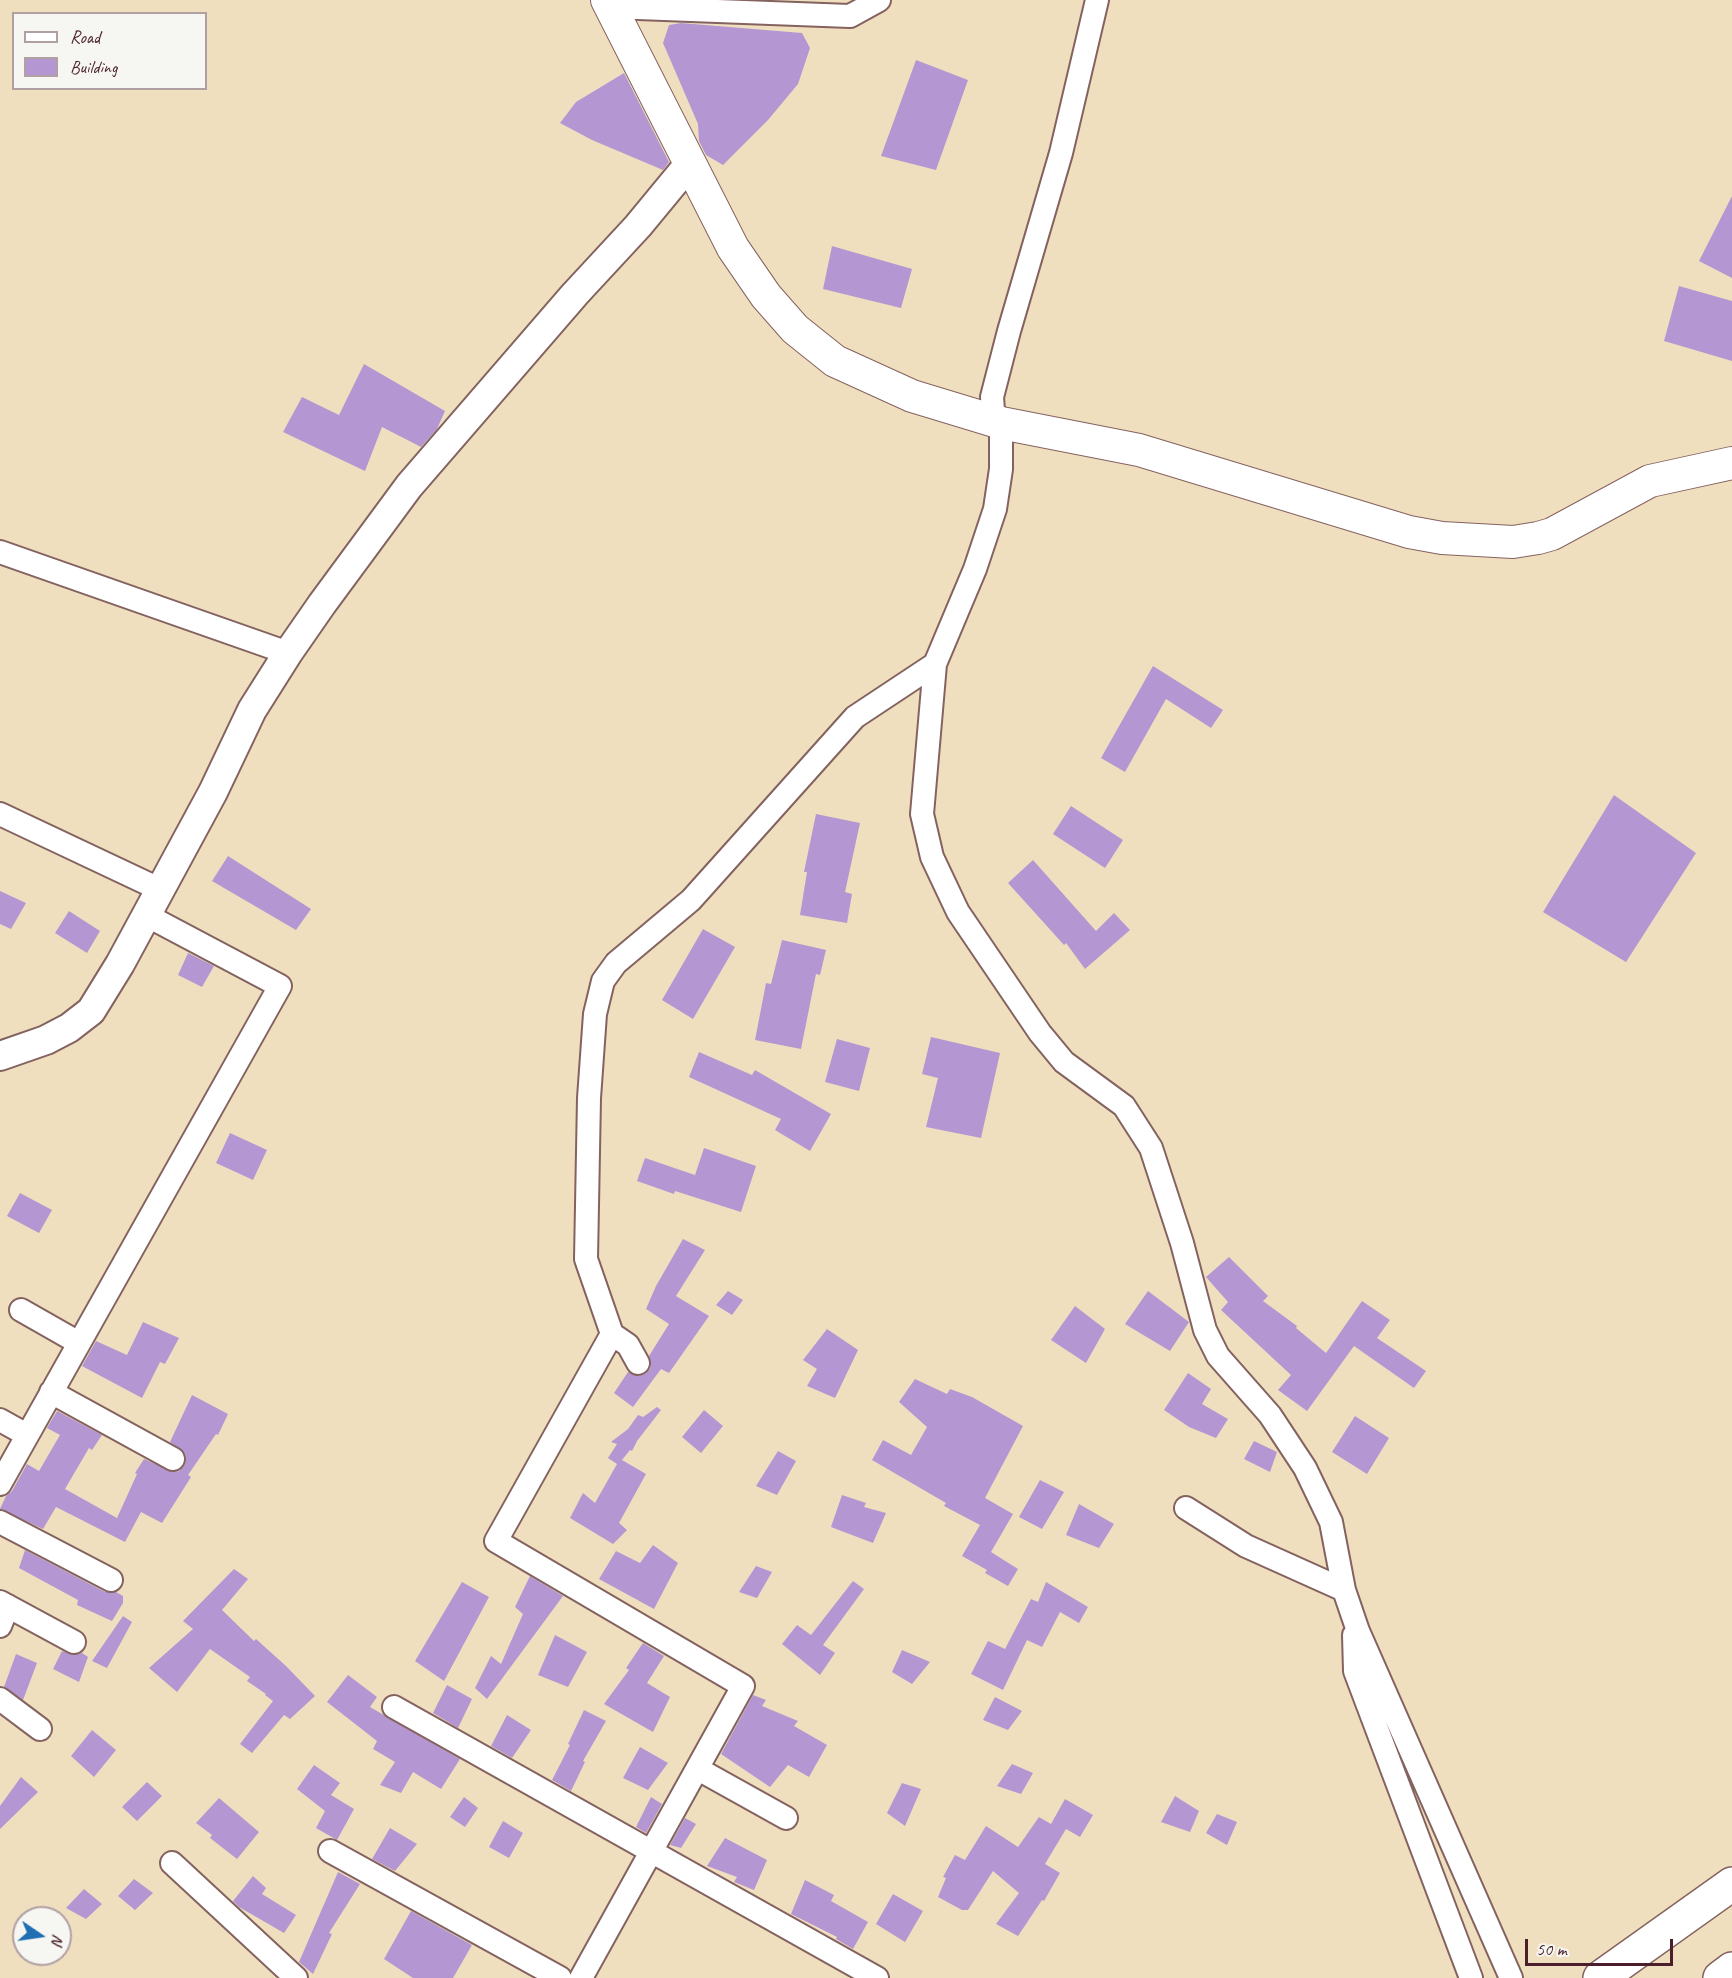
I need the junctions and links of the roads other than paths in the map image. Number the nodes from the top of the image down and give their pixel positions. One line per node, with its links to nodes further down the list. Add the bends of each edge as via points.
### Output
1 (879, 0): 3 (street, via 850,16)
2 (1098, 0): 5 (street, via 1061,153 992,397)
3 (609, 3): 4 (main road)
4 (690, 163): 5 (main road, via 733,248 782,316 806,339 835,362 912,396); 8 (street, via 409,486)
5 (1000, 423): 6 (main road, via 1139,450 1409,532 1442,538 1524,541 1552,534 1650,481); 9 (street, via 1001,469 995,509 975,569)
6 (1732, 463)
7 (0, 552): 8 (street)
8 (288, 653): 11 (street, via 252,710 213,792)
9 (935, 664): 15 (street, via 855,717 692,900 616,963 603,981 595,1014 589,1098 586,1259); 26 (street, via 922,814 932,857 958,912 1040,1033 1064,1062 1124,1106 1151,1148 1205,1330 1218,1356 1270,1415 1305,1468 1331,1522)
10 (0, 814): 11 (street)
11 (159, 889): 12 (street)
12 (146, 915): 13 (street, via 91,1011 46,1040); 16 (street, via 280,986)
13 (0, 1056)
14 (21, 1310): 16 (street)
15 (612, 1334): 17 (street, via 628,1345); 33 (street, via 495,1541 743,1686)
16 (79, 1343): 18 (street)
17 (638, 1363)
18 (51, 1392): 20 (street); 21 (street)
19 (0, 1419): 20 (street)
20 (27, 1435): 22 (street)
21 (173, 1459)
22 (0, 1484)
23 (1186, 1508): 26 (street, via 1246,1546)
24 (0, 1522): 25 (street)
25 (111, 1580)
26 (1344, 1590): 28 (street)
27 (3, 1611): 29 (street)
28 (1353, 1618): 40 (street); 45 (street, via 1355,1671)
29 (74, 1642)
30 (0, 1700): 32 (street)
31 (394, 1707): 36 (street)
32 (40, 1729)
33 (698, 1769): 34 (street); 36 (street)
34 (786, 1818)
35 (330, 1851): 42 (street)
36 (650, 1852): 43 (street); 44 (street)
37 (172, 1863): 41 (street)
38 (1732, 1884): 46 (highway)
39 (1732, 1969): 47 (highway)
40 (1509, 1974)
41 (296, 1978)
42 (560, 1978)
43 (581, 1978)
44 (877, 1978)
45 (1471, 1978)
46 (1600, 1978)
47 (1720, 1978)

